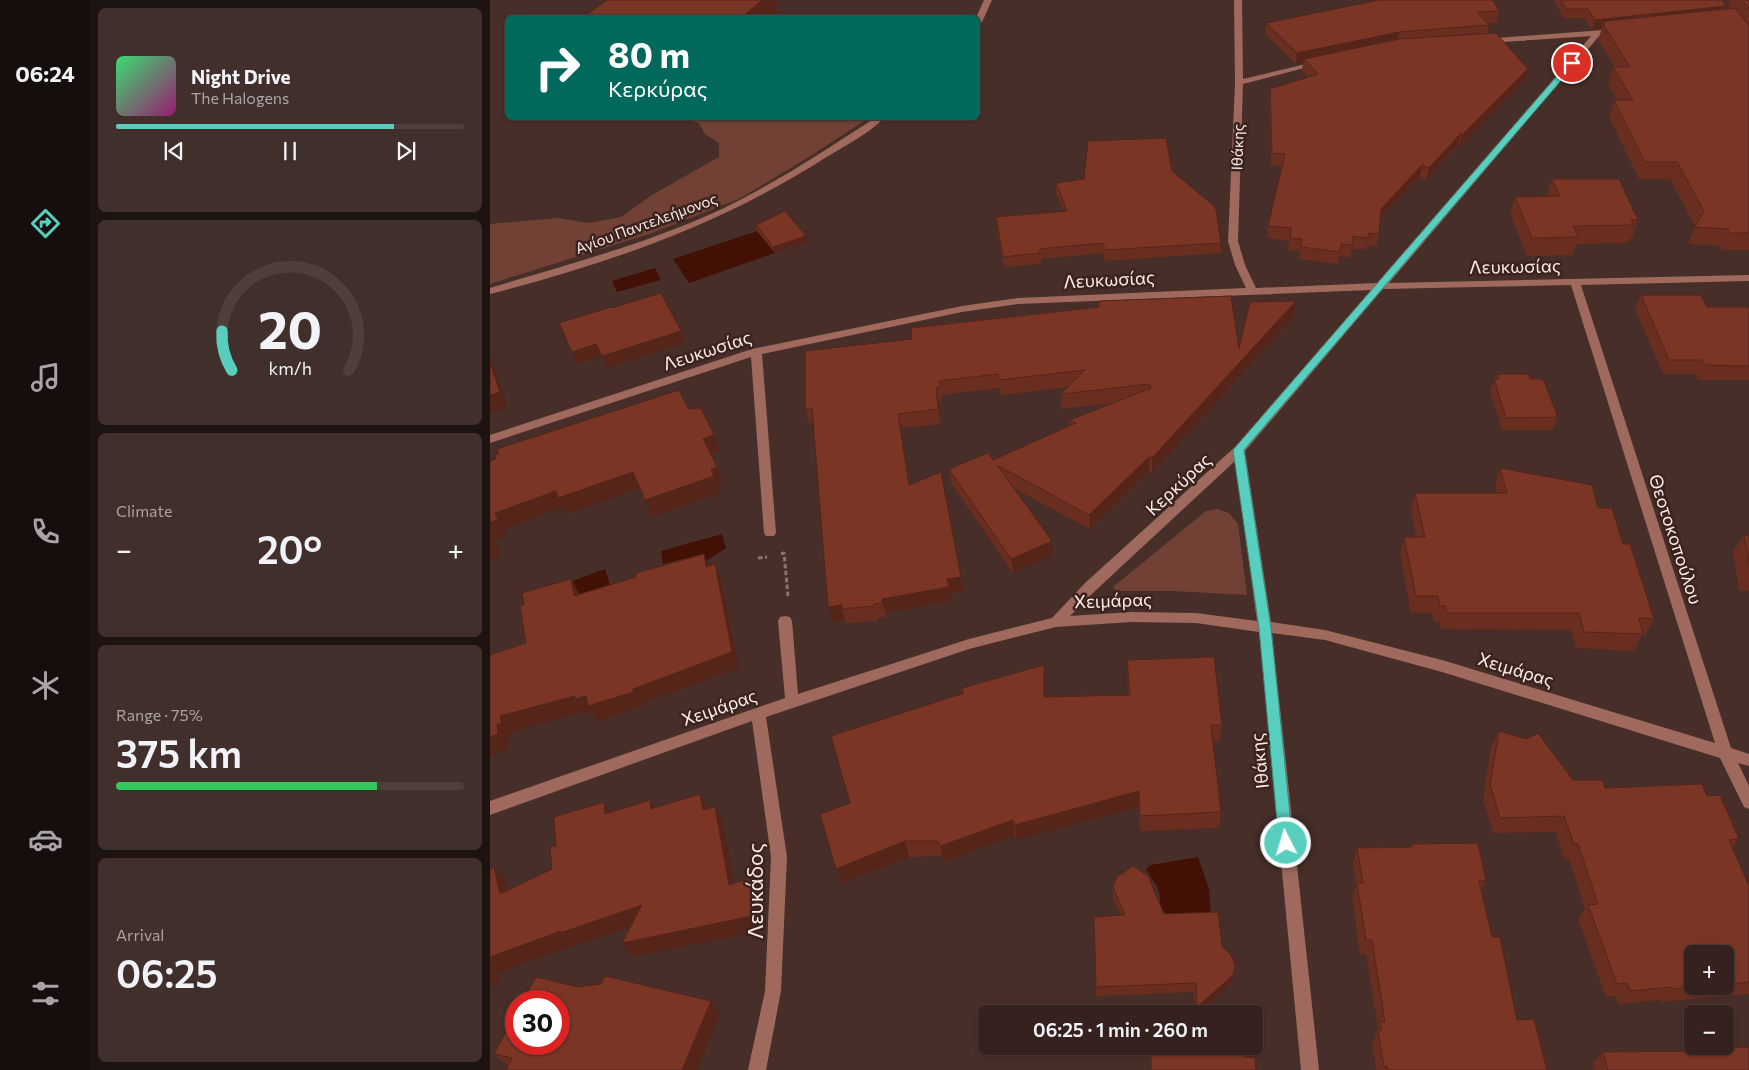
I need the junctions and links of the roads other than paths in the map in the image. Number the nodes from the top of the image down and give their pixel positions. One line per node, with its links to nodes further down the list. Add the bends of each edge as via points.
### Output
1 (988, 0): 3 (street)
2 (1238, 0): 8 (street, Ιθάκης)
3 (980, 18)
4 (1627, 30): 5 (street)
5 (1598, 33): 6 (street); 12 (street, Κερκύρας)
6 (1474, 42)
7 (1330, 61): 8 (street)
8 (1239, 83): 14 (street, Ιθάκης, via 1234,241)
9 (877, 120): 13 (street, Αγίου Παντελεήμονος, via 766,191 699,223)
10 (1749, 278): 11 (street, Λευκωσίας)
11 (1575, 283): 12 (street, Λευκωσίας); 24 (street, Θεοτοκοπούλου)
12 (1380, 286): 14 (street, Λευκωσίας); 17 (street, Κερκύρας)
13 (490, 291)
14 (1252, 291): 15 (street, Λευκωσίας, via 1018,302 938,314)
15 (756, 352): 16 (street, Λευκωσίας); 18 (street)
16 (490, 439)
17 (1238, 450): 20 (street, Κερκύρας, via 1090,586); 21 (street, Ιθάκης)
18 (770, 533)
19 (785, 621): 22 (street)
20 (1056, 622): 21 (street, Χειμάρας, via 1131,616 1196,618); 22 (street, Χειμάρας, via 969,644)
21 (1265, 628): 24 (street, Χειμάρας, via 1325,635 1442,666); 29 (street, Ιθάκης)
22 (792, 702): 23 (street, Χειμάρας)
23 (758, 713): 27 (street, Χειμάρας); 28 (street, Λευκάδος, via 780,857 773,991)
24 (1726, 754): 25 (street, Χειμάρας); 26 (street, Θεοτοκοπούλου)
25 (1749, 760)
26 (1749, 802)
27 (490, 808)
28 (757, 1070)
29 (1310, 1070)

